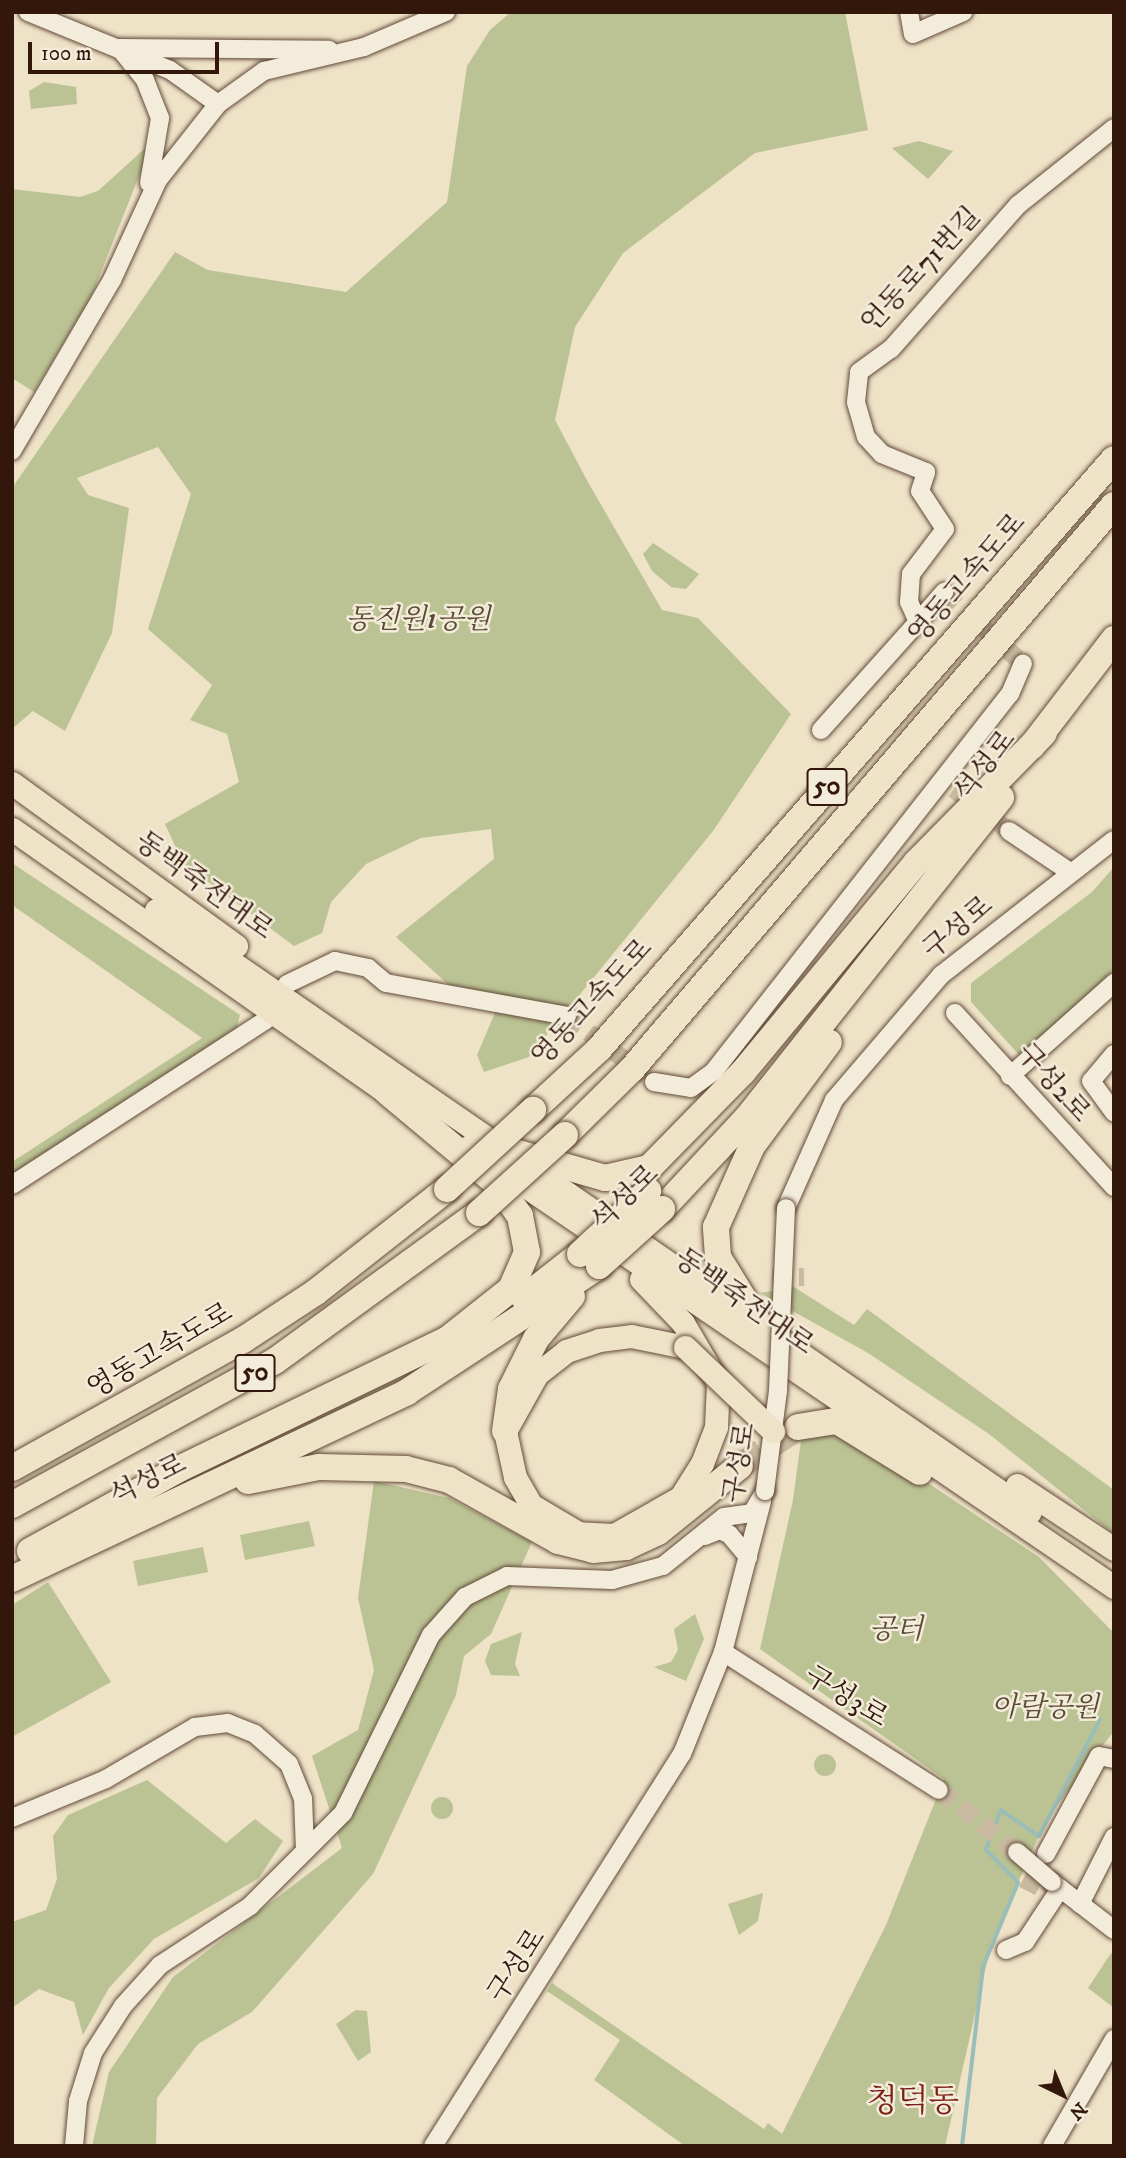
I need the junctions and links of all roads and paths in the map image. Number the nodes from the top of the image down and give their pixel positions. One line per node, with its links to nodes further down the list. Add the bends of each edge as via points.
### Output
1 (28, 12): 5 (street)
2 (446, 12): 6 (street)
3 (909, 12): 4 (street, via 913,34)
4 (963, 12)
5 (119, 48): 6 (street); 7 (street, via 194,82); 9 (street, via 145,80 160,118 158,157)
6 (351, 51): 7 (street, via 264,71)
7 (218, 104): 9 (street)
8 (1114, 128): 14 (street, 언동로71번길, via 1018,205 891,349 859,372 856,402 866,438 882,454 926,472 920,491 945,529 911,574 909,602)
9 (138, 216): 10 (street, via 112,280)
10 (12, 451)
11 (1114, 459): 46 (highway, 영동고속도로 / 50, bridge, via 599,1049 447,1189 316,1292)
12 (1114, 505): 56 (highway, 50, bridge, via 632,1069 480,1213 275,1361)
13 (944, 592): 14 (street)
14 (918, 622): 18 (street)
15 (1114, 639): 19 (highway, 석성로)
16 (1114, 657): 27 (highway, 석성로)
17 (1023, 664): 36 (street, via 1010,694 948,785 714,1071 691,1088)
18 (821, 730)
19 (1044, 733): 39 (highway, via 916,863 743,1072 649,1168 605,1178); 42 (highway, 석성로, via 916,871)
20 (12, 783): 29 (main road, 동백죽전대로)
21 (12, 812): 33 (main road, 동백죽전대로)
22 (12, 829): 33 (main road, 동백죽전대로)
23 (1009, 831): 26 (street)
24 (1114, 840): 26 (street, 구성로)
25 (12, 846): 32 (main road, 동백죽전대로)
26 (1070, 872): 49 (street, 구성로, bridge, via 941,975 886,1036 818,1124 786,1208)
27 (914, 906): 42 (highway, 석성로, via 747,1118); 45 (highway, via 876,977 752,1146 728,1189 716,1227 718,1257)
28 (1114, 983): 35 (street)
29 (287, 984): 31 (street, via 335,961 368,968 386,983); 33 (main road, 동백죽전대로)
30 (955, 1013): 35 (street, 구성2로)
31 (567, 1016)
32 (266, 1020): 33 (main road, 동백죽전대로); 40 (street)
33 (347, 1054): 37 (main road, 동백죽전대로); 39 (main road, 동백죽전대로)
34 (1114, 1054): 38 (street, via 1091,1081)
35 (1010, 1076): 41 (street, 구성2로)
36 (654, 1082)
37 (387, 1092): 43 (main road, 동백죽전대로); 60 (highway, via 496,1184 520,1216 527,1252 511,1289 448,1339)
38 (1114, 1113)
39 (508, 1150): 45 (main road, 동백죽전대로)
40 (12, 1185)
41 (1114, 1187)
42 (655, 1200): 44 (highway, 석성로, bridge)
43 (580, 1222): 48 (main road, 동백죽전대로); 50 (main road, via 683,1323 718,1383 716,1427 681,1497 614,1535 578,1533 531,1505 515,1477)
44 (590, 1260): 50 (highway, via 536,1339 512,1389); 57 (highway, 석성로, via 407,1392); 60 (highway, 석성로, via 402,1376)
45 (763, 1330): 47 (main road, 동백죽전대로)
46 (158, 1392): 51 (highway); 53 (highway, 영동고속도로 / 50)
47 (890, 1417): 59 (main road, via 963,1450); 62 (main road, 동백죽전대로)
48 (862, 1419): 54 (main road); 64 (main road, 동백죽전대로)
49 (785, 1429): 50 (main road, bridge, via 685,1347 631,1336 566,1352 537,1374); 54 (highway, via 836,1421); 55 (street, 구성로, bridge)
50 (505, 1431)
51 (12, 1449)
52 (740, 1466): 57 (highway, via 658,1532 604,1549 558,1541 449,1480 363,1465 273,1472)
53 (12, 1468)
54 (920, 1472): 65 (main road)
55 (765, 1491): 58 (street, via 752,1513 724,1517); 61 (street, 구성로)
56 (12, 1505)
57 (141, 1518): 63 (highway, 석성로)
58 (696, 1540): 61 (street, via 719,1530 739,1541); 71 (street, via 663,1566 612,1580 507,1576 465,1597 431,1635 343,1813)
59 (1114, 1549)
60 (18, 1551)
61 (748, 1557): 66 (street, 구성로)
62 (1114, 1569)
63 (12, 1579)
64 (1114, 1587)
65 (1114, 1605)
66 (723, 1652): 68 (street, 구성3로); 80 (street, 구성로, via 663,1788)
67 (1114, 1759): 73 (street, via 1099,1756)
68 (940, 1790)
69 (12, 1818): 71 (street, via 106,1779 195,1727 228,1723 256,1734 289,1764 303,1798)
70 (1114, 1837): 75 (street)
71 (304, 1850): 79 (street, via 223,1927 160,1965 123,2006 93,2053 78,2101)
72 (1017, 1853): 74 (street, bridge)
73 (1046, 1854)
74 (1056, 1885): 75 (street); 77 (street, via 1025,1942)
75 (1080, 1904): 76 (street)
76 (1114, 1930)
77 (1006, 1950)
78 (1114, 2039): 81 (street)
79 (74, 2146)
80 (433, 2146)
81 (1052, 2146)

